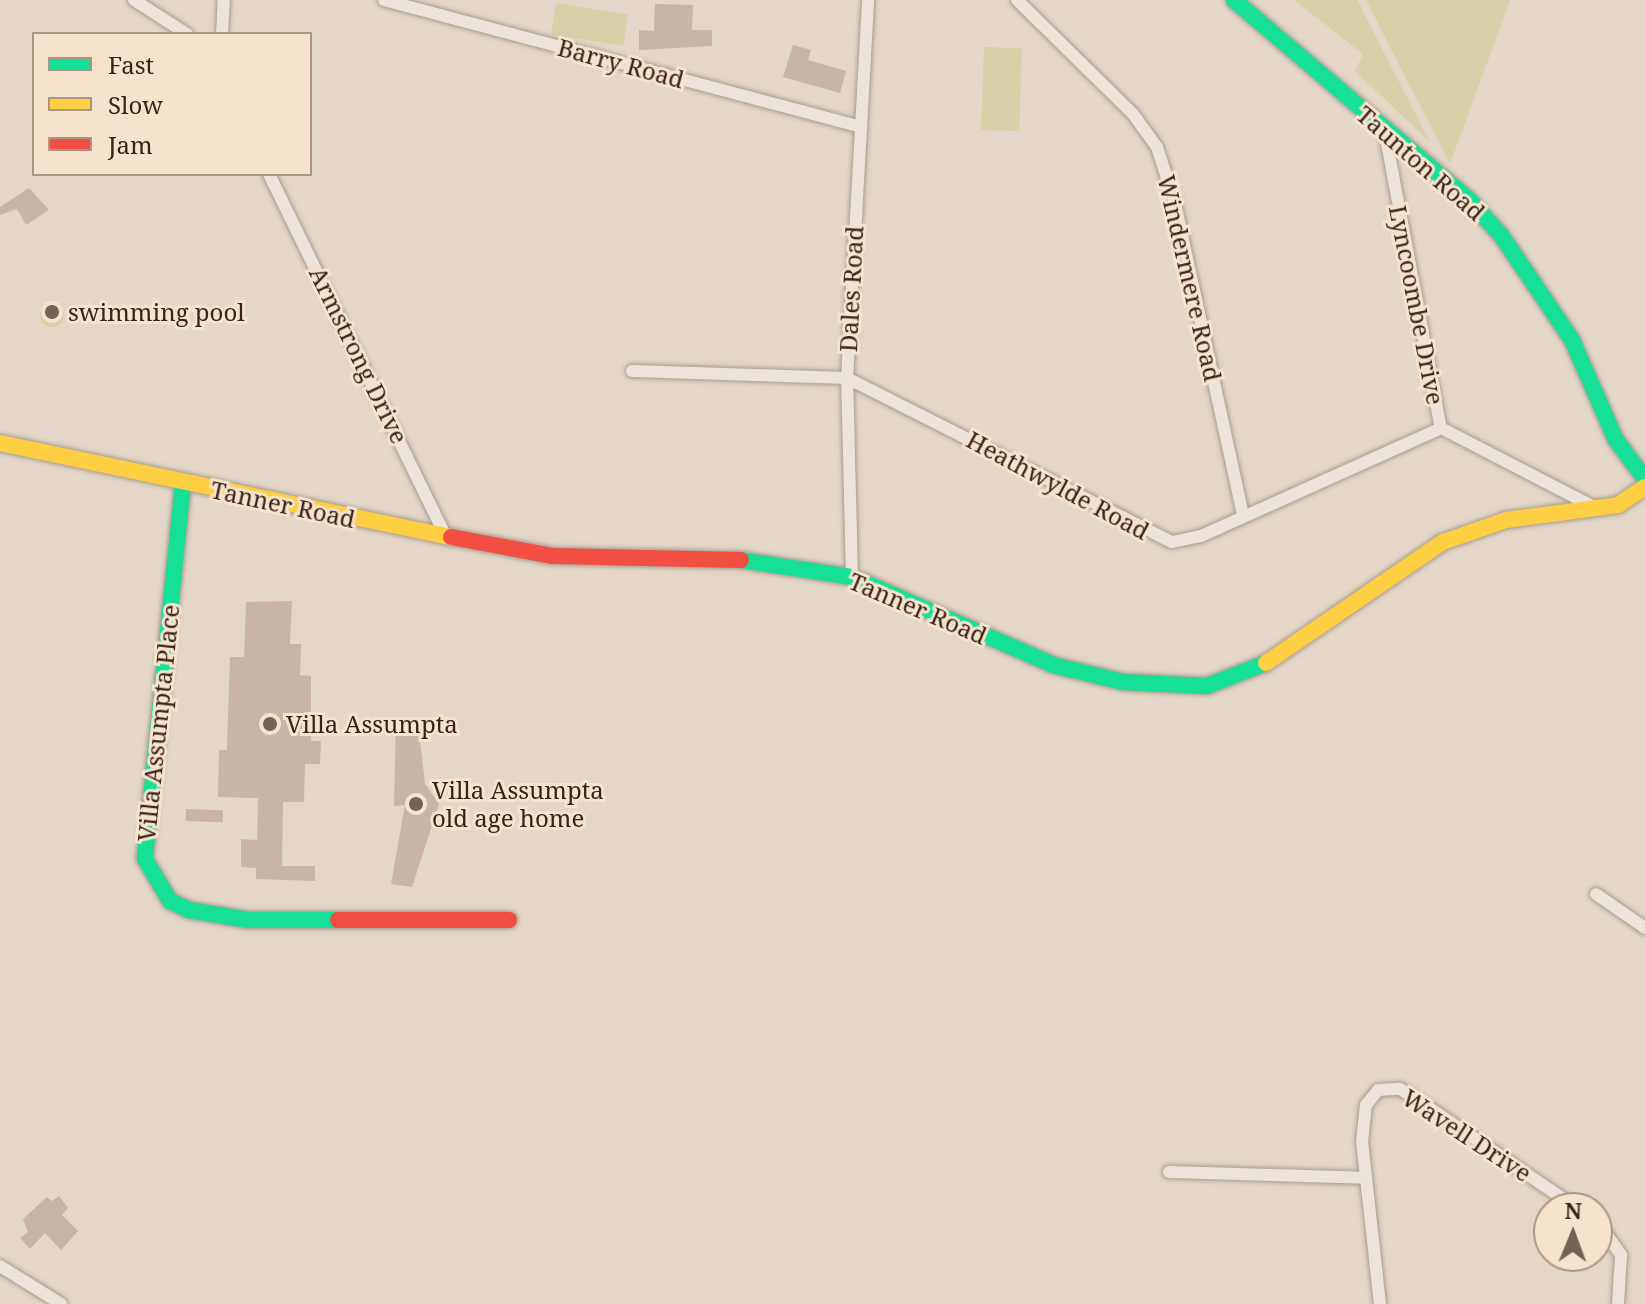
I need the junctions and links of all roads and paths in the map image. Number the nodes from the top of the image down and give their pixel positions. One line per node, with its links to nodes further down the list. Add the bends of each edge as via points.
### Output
1 (134, 0): 7 (street)
2 (224, 0): 8 (street)
3 (384, 0): 9 (street, Barry Road)
4 (868, 0): 9 (street, Dales Road)
5 (1017, 0): 22 (street, Windermere Road, via 1133,114 1157,147 1175,203)
6 (1234, 0): 10 (street, Taunton Road)
7 (184, 32)
8 (222, 32)
9 (858, 126): 13 (street, Dales Road)
10 (1385, 133): 14 (street, Lyncoombe Drive); 16 (street, Taunton Road, via 1469,200 1526,265 1572,340 1616,440)
11 (270, 176): 23 (street, Armstrong Drive)
12 (632, 371): 13 (street, Heathwylde Road)
13 (847, 378): 22 (street, Heathwylde Road, via 1164,541 1186,541); 24 (street, Dales Road)
14 (1441, 428): 21 (street); 22 (street, Heathwylde Road)
15 (1, 439): 17 (street, Tanner Road)
16 (1645, 479)
17 (183, 483): 23 (street, Tanner Road); 26 (street, Villa Assumpta Place, via 145,833 145,859 158,886 170,901 189,910 248,920)
18 (1645, 487): 19 (street, Tanner Road)
19 (1618, 505): 20 (street); 21 (street, Tanner Road)
20 (1645, 507)
21 (1596, 508): 24 (street, Tanner Road, via 1506,520 1443,542 1258,668 1207,686 1123,682 1053,665)
22 (1243, 514)
23 (446, 537): 24 (street, Tanner Road, via 576,559 760,560)
24 (852, 577)
25 (1596, 894): 27 (street)
26 (509, 920)
27 (1645, 928)
28 (1169, 1172): 29 (street)
29 (1366, 1178): 30 (street, Wavell Drive, via 1366,1105 1378,1090 1400,1089); 34 (street, Wavell Drive)
30 (1553, 1192)
31 (1613, 1244): 35 (street, via 1621,1255)
32 (0, 1266): 33 (street)
33 (61, 1304)
34 (1380, 1304)
35 (1618, 1304)

